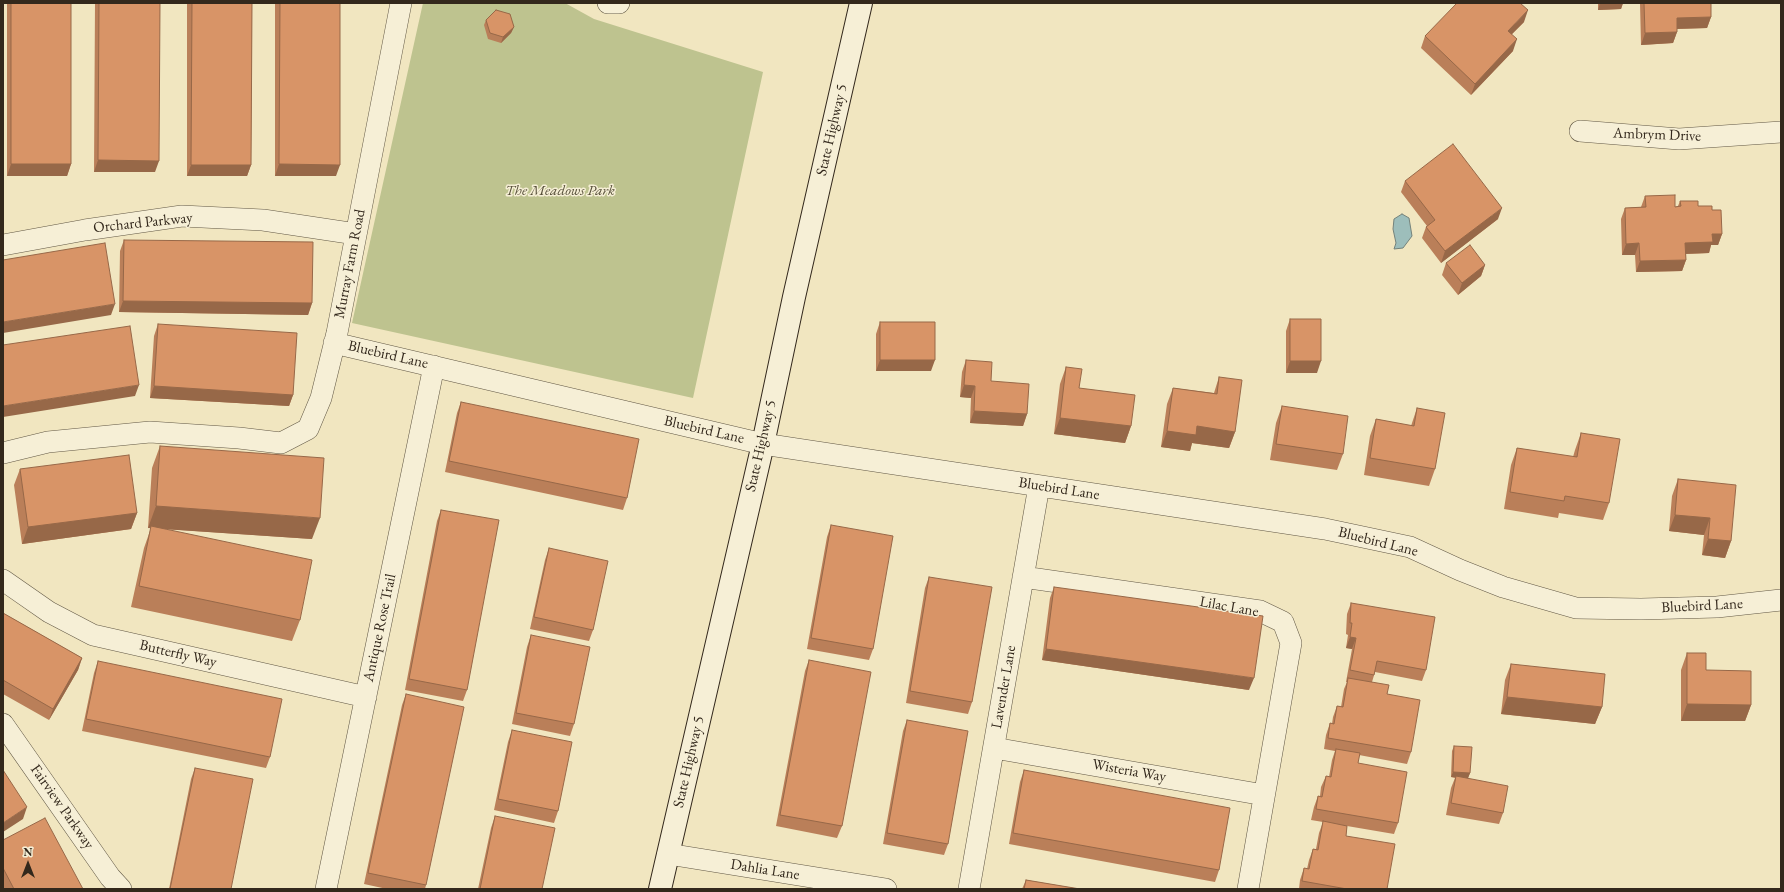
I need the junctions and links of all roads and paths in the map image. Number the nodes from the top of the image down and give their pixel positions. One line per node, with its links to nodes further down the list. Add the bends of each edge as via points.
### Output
1 (401, 3): 7 (street, Murray Farm Road)
2 (608, 3): 3 (street)
3 (619, 3)
4 (861, 3): 11 (main road, State Highway 5)
5 (1580, 131): 6 (street, Ambrym Drive, via 1679,139)
6 (1781, 132)
7 (356, 234): 8 (street, Orchard Parkway, via 263,220 182,216 85,230); 9 (street, Murray Farm Road)
8 (3, 246)
9 (334, 343): 10 (street, Bluebird Lane); 12 (street, Murray Farm Road, via 321,398 308,429 281,443 150,432 48,442)
10 (434, 366): 11 (street, Bluebird Lane); 17 (street, Antique Rose Trail)
11 (763, 444): 13 (street, Bluebird Lane); 21 (main road, State Highway 5)
12 (3, 453)
13 (1039, 486): 14 (street, Lavender Lane); 16 (street, Bluebird Lane, via 1325,529 1410,546 1503,587 1576,608 1717,607)
14 (1023, 577): 19 (street, Lavender Lane); 20 (street, Lilac Lane, via 1260,611 1283,622 1291,643)
15 (3, 580): 17 (street, Butterfly Way, via 49,612 92,635)
16 (1781, 600)
17 (366, 697): 23 (street, Antique Rose Trail)
18 (3, 724): 22 (street, Fairview Parkway)
19 (994, 748): 20 (street, Wisteria Way); 26 (street, Lavender Lane)
20 (1264, 795): 27 (street, Lilac Lane)
21 (668, 854): 24 (main road, State Highway 5); 25 (street, Dahlia Lane)
22 (121, 889)
23 (326, 889)
24 (660, 889)
25 (886, 889)
26 (969, 889)
27 (1248, 889)

